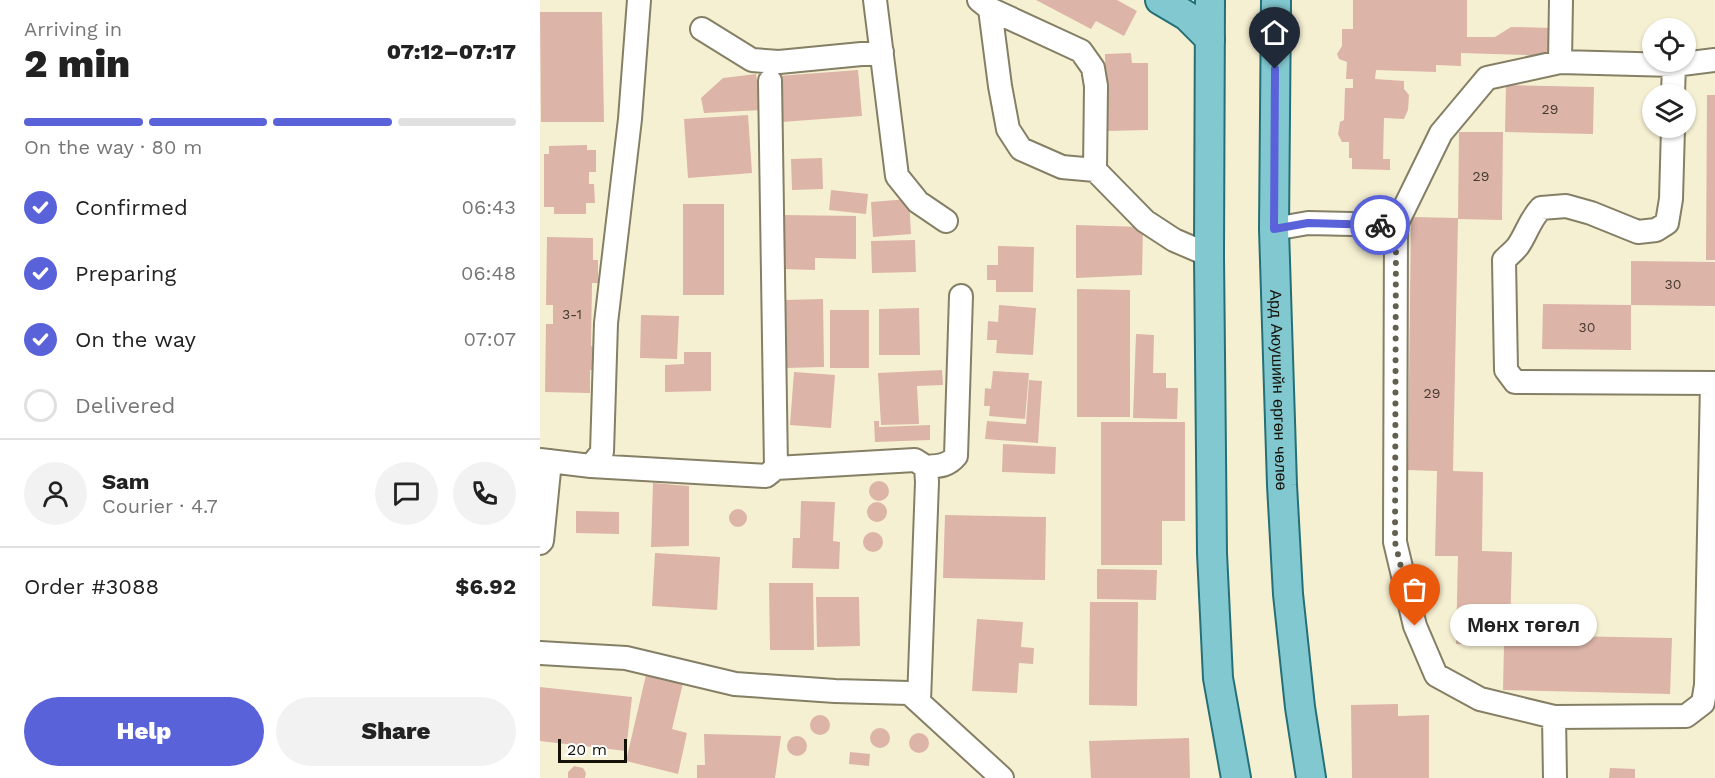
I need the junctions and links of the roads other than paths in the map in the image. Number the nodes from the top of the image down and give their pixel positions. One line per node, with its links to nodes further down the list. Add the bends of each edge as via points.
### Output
1 (639, 0): 25 (street, via 630,119 606,323 603,452)
2 (875, 0): 10 (street)
3 (1160, 0): 9 (main road, via 1187,16)
4 (1210, 0): 9 (main road)
5 (1276, 0): 20 (main road, Ард Аюушийн өргөн чөлөө)
6 (1561, 0): 12 (street)
7 (984, 5): 17 (street, via 1008,129 1021,149 1062,167); 17 (street, via 1081,51 1093,68)
8 (702, 29): 10 (street, via 752,60 778,62)
9 (1210, 39): 21 (main road)
10 (882, 52): 18 (street, via 897,176 918,202)
11 (1715, 60): 13 (street)
12 (1560, 62): 14 (street); 19 (street, via 1487,78 1441,133)
13 (1696, 62)
14 (1642, 64)
15 (770, 81): 27 (street)
16 (1673, 138): 23 (street, via 1667,223 1656,230 1638,232 1566,206 1541,208 1532,218 1517,247 1504,260 1506,370 1515,382)
17 (1095, 170): 21 (street, via 1144,220 1174,240)
18 (946, 221)
19 (1396, 225): 20 (street, via 1308,223); 31 (street, via 1395,542 1415,626 1436,675 1480,699)
20 (1274, 229): 34 (main road, Ард Аюушийн өргөн чөлөө, via 1288,594)
21 (1209, 255): 33 (main road, via 1216,644 1218,678)
22 (961, 297): 26 (street, via 956,456 945,465)
23 (1714, 383): 31 (street, via 1703,703 1686,716)
24 (545, 461): 25 (street); 28 (street)
25 (591, 466): 27 (street, via 766,476)
26 (926, 467): 27 (street, via 915,460); 30 (street)
27 (777, 468)
28 (540, 543)
29 (540, 653): 30 (street, via 626,658 735,684 909,693)
30 (919, 701): 32 (street)
31 (1554, 717): 35 (street)
32 (1002, 778)
33 (1236, 778)
34 (1311, 778)
35 (1554, 778)

